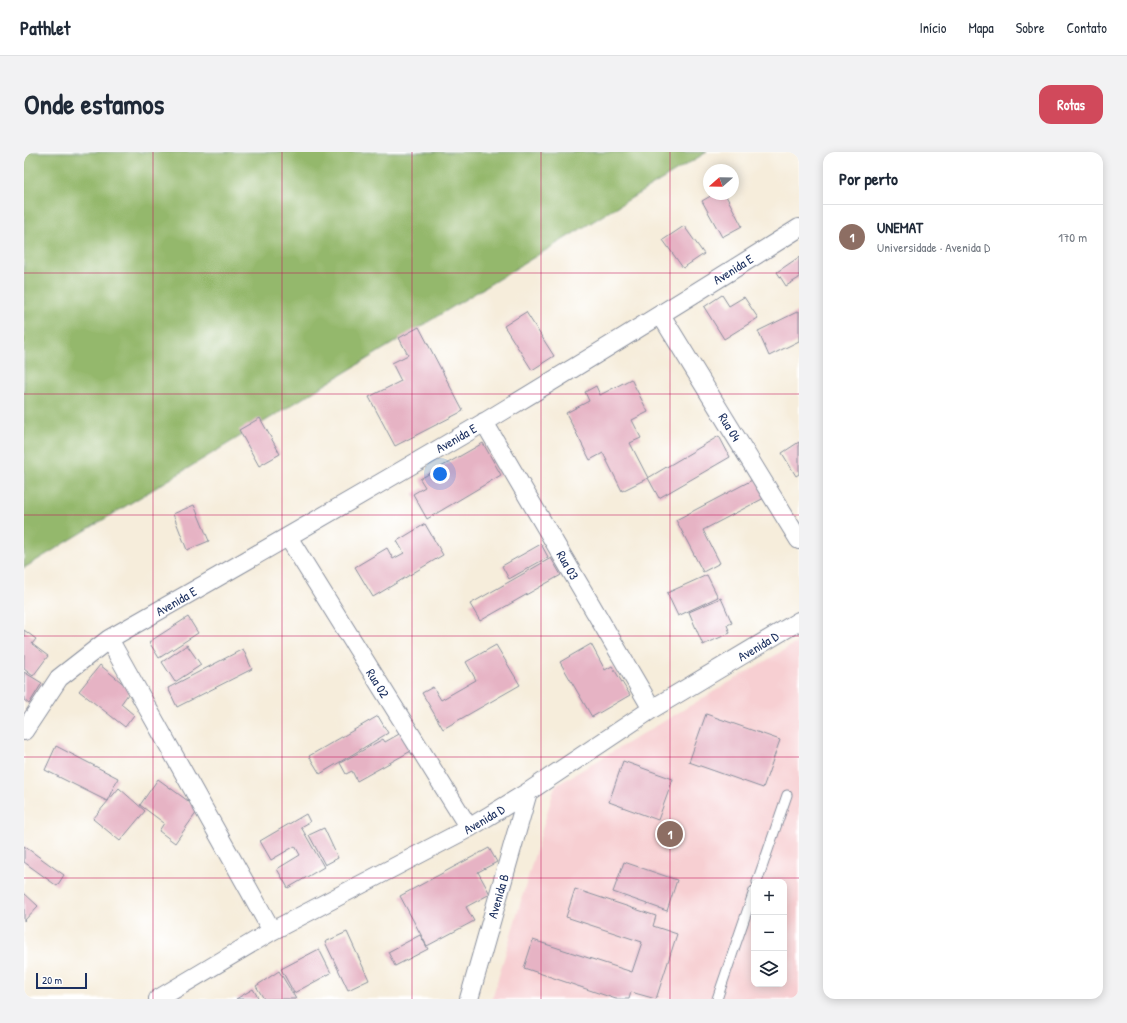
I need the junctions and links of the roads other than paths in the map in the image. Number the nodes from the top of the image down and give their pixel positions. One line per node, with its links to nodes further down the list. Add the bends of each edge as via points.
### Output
1 (799, 228): 2 (street, Avenida E)
2 (661, 315): 3 (street, Avenida E); 5 (street, Rua 04)
3 (484, 422): 4 (street, Avenida E); 8 (street, Rua 03)
4 (288, 537): 7 (street, Avenida E); 12 (street, Rua 02)
5 (799, 540)
6 (799, 621): 8 (street, Avenida D)
7 (109, 639): 9 (street, Avenida E, via 59,678); 15 (street)
8 (652, 709): 10 (street, Avenida D)
9 (24, 730)
10 (528, 792): 12 (street, Avenida D); 17 (street, Avenida B)
11 (787, 795): 13 (lane)
12 (469, 828): 15 (street, Avenida D)
13 (758, 879)
14 (751, 900): 18 (lane)
15 (272, 931): 16 (street, Avenida D)
16 (158, 999)
17 (469, 999)
18 (717, 999)

